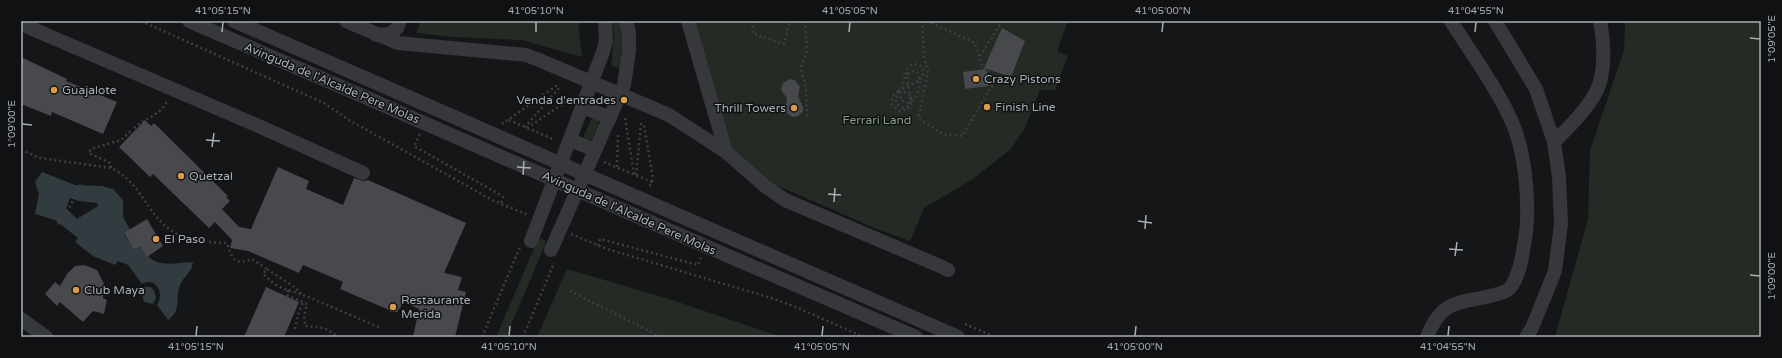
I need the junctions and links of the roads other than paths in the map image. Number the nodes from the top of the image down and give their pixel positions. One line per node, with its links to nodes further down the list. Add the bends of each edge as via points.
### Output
1 (189, 21): 23 (street, Avinguda de l'Alcalde Pere Molas, bridge)
2 (234, 21): 24 (street, Avinguda de l'Alcalde Pere Molas, bridge)
3 (346, 21): 12 (street)
4 (400, 21): 12 (street, via 391,34)
5 (605, 21): 13 (street, via 606,40 603,52 596,72)
6 (626, 21): 14 (street, via 629,51 624,85)
7 (688, 21): 17 (street)
8 (1451, 21): 25 (street, via 1512,123 1528,196 1526,232 1521,260 1510,288 1502,293 1451,305 1441,313)
9 (1496, 21): 15 (street, via 1536,89)
10 (1600, 21): 15 (street, via 1603,65 1596,91 1578,117)
11 (21, 24): 19 (street)
12 (375, 34): 17 (street, bridge, via 388,41 407,45 519,54 539,60 669,115)
13 (577, 102): 14 (street); 16 (street)
14 (614, 123): 18 (street)
15 (1554, 142): 26 (street, via 1561,198 1561,224 1555,271)
16 (569, 143): 18 (street); 18 (street, via 531,241 539,234 546,235 552,241 551,250)
17 (726, 152): 20 (street, via 785,200)
18 (594, 154)
19 (363, 173)
20 (948, 270)
21 (21, 319): 22 (street)
22 (46, 337)
23 (916, 337)
24 (958, 337)
25 (1427, 337)
26 (1526, 337)

